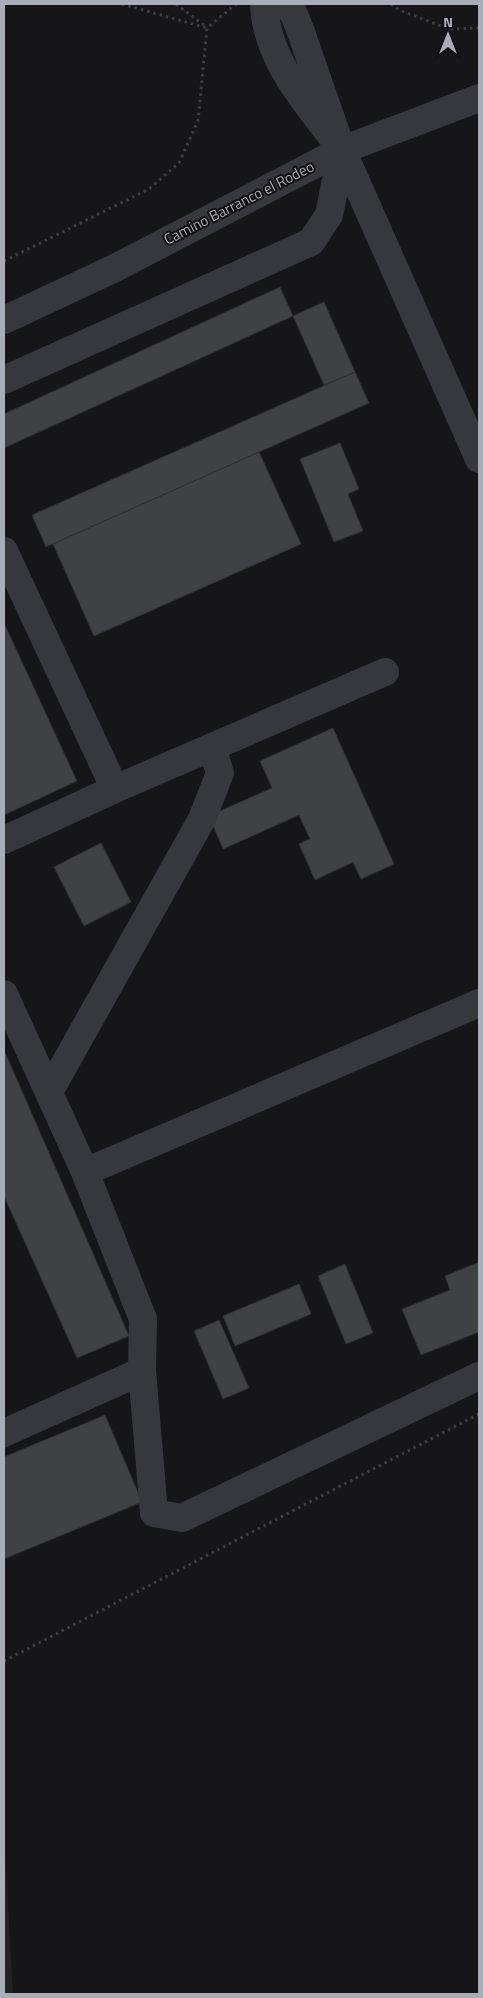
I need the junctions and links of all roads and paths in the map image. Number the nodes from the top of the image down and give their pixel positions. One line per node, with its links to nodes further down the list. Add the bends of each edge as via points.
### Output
1 (122, 4): 7 (path)
2 (176, 4): 7 (path)
3 (236, 4): 7 (path)
4 (264, 4): 10 (street, via 265,24 286,75)
5 (284, 4): 10 (street, via 293,12 301,32)
6 (391, 4): 8 (path, via 449,29)
7 (207, 28): 11 (path, via 198,121 179,163 149,189)
8 (479, 28)
9 (479, 98): 10 (street, Camino Barranco el Rodeo)
10 (342, 150): 12 (street, Camino Barranco el Rodeo, via 115,268); 13 (street, via 330,215 311,242); 14 (street)
11 (4, 261)
12 (4, 320)
13 (4, 380)
14 (479, 459)
15 (4, 551): 18 (street)
16 (385, 672): 17 (street)
17 (212, 748): 18 (street); 22 (street, via 220,773 202,819)
18 (116, 789): 19 (street)
19 (4, 840)
20 (4, 994): 22 (street)
21 (479, 1004): 23 (street)
22 (48, 1092): 23 (street)
23 (85, 1172): 24 (street, via 143,1319)
24 (142, 1371): 25 (street, via 154,1513 182,1518); 27 (street)
25 (479, 1376)
26 (479, 1414): 28 (path)
27 (4, 1433)
28 (4, 1661)

